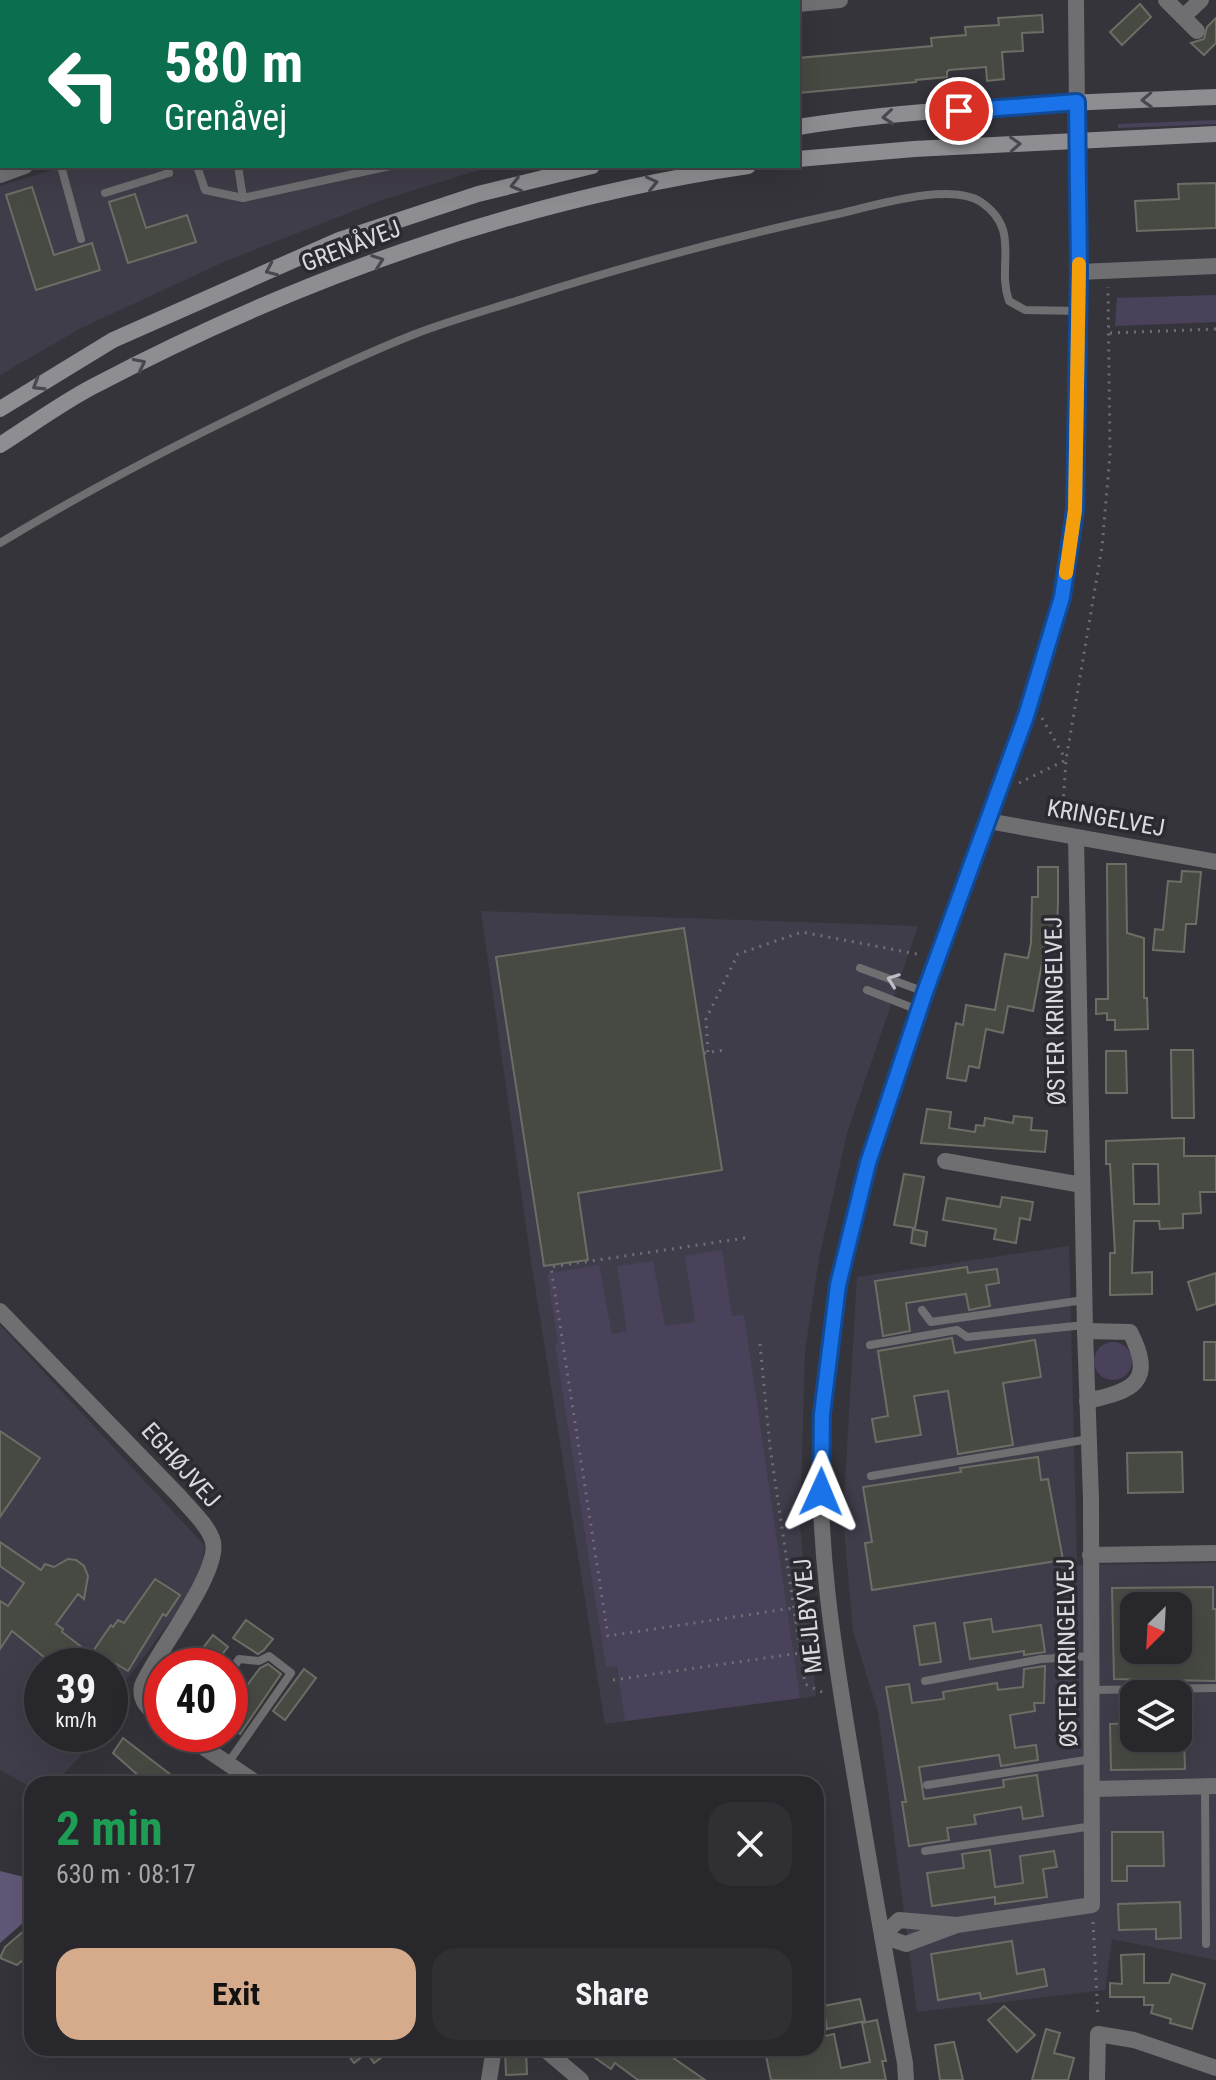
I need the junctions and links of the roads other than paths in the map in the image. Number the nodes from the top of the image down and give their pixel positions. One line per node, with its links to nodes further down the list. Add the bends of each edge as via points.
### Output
1 (840, 0): 5 (street)
2 (1076, 0): 9 (street, MEJLBYVEJ)
3 (1166, 0): 6 (street)
4 (1201, 0): 6 (street)
5 (800, 4)
6 (1183, 17): 7 (street)
7 (1197, 31)
8 (1216, 97): 9 (main road, one-way to 9)
9 (1077, 102): 10 (main road, one-way to 10); 12 (street, MEJLBYVEJ)
10 (800, 127)
11 (1216, 134): 12 (main road)
12 (1077, 140): 13 (main road, one-way to 12); 25 (street, MEJLBYVEJ)
13 (800, 159)
14 (62, 168): 23 (lane)
15 (168, 168): 21 (lane, via 169,173)
16 (198, 168): 22 (lane, via 205,190)
17 (238, 168): 22 (lane)
18 (381, 168): 22 (lane)
19 (584, 168): 27 (main road, GRENÅVEJ, one-way to 27, via 478,194 339,240 113,340)
20 (736, 168): 28 (main road, GRENÅVEJ, one-way to 20, via 90,388 323,281 500,220)
21 (105, 193)
22 (243, 198)
23 (81, 239)
24 (1216, 266): 25 (street)
25 (1079, 272): 26 (street, MEJLBYVEJ)
26 (1078, 311): 29 (lane, via 1025,310 1009,301 1003,285 1005,237 983,203 943,194 885,203 621,269 419,333 321,374 148,460); 30 (street, MEJLBYVEJ, via 1075,510 1062,597)
27 (0, 409)
28 (0, 445)
29 (0, 543)
30 (988, 821): 31 (street, KRINGELVEJ); 35 (street, MEJLBYVEJ)
31 (1069, 836): 32 (street, KRINGELVEJ); 38 (street, ØSTER KRINGELVEJ)
32 (1216, 862)
33 (860, 968): 35 (lane, one-way to 33)
34 (867, 990): 36 (lane)
35 (925, 992): 36 (street, MEJLBYVEJ)
36 (919, 1011): 68 (street, MEJLBYVEJ, via 868,1163 838,1285 822,1414 829,1614)
37 (945, 1161): 38 (street)
38 (1082, 1185): 39 (street, ØSTER KRINGELVEJ)
39 (1084, 1300): 40 (lane, via 931,1322); 42 (street, ØSTER KRINGELVEJ)
40 (922, 1310)
41 (0, 1311): 49 (street, EGHØJVEJ, via 180,1497 213,1542 211,1560)
42 (1085, 1328): 43 (lane, via 967,1337 957,1330); 44 (street, ØSTER KRINGELVEJ); 44 (street, via 1130,1332 1142,1354 1134,1383 1120,1394)
43 (870, 1345)
44 (1087, 1401): 45 (street, ØSTER KRINGELVEJ)
45 (1089, 1439): 46 (lane); 48 (street, ØSTER KRINGELVEJ)
46 (871, 1476)
47 (1216, 1553): 48 (street)
48 (1090, 1555): 50 (street, ØSTER KRINGELVEJ)
49 (165, 1648)
50 (1091, 1656): 52 (lane, via 1041,1659); 55 (street, ØSTER KRINGELVEJ)
51 (248, 1660): 57 (lane, via 269,1656 291,1673)
52 (925, 1681)
53 (144, 1683): 56 (street, EGHØJVEJ)
54 (1216, 1688): 55 (lane)
55 (1092, 1690): 60 (street, ØSTER KRINGELVEJ)
56 (144, 1703)
57 (248, 1734)
58 (210, 1752): 61 (street)
59 (235, 1752): 61 (lane)
60 (1093, 1759): 63 (lane); 65 (street, ØSTER KRINGELVEJ)
61 (227, 1764): 62 (street)
62 (246, 1776)
63 (927, 1785)
64 (1211, 1786): 65 (street); 69 (lane)
65 (1093, 1789): 66 (street, ØSTER KRINGELVEJ)
66 (1093, 1826): 67 (lane); 68 (street, ØSTER KRINGELVEJ, via 1092,1905 957,1925 906,1944)
67 (925, 1851)
68 (882, 1936): 75 (street, MEJLBYVEJ)
69 (1206, 1944)
70 (493, 2056): 73 (street)
71 (552, 2056): 74 (street)
72 (1216, 2068): 76 (street, via 1134,2040 1098,2034)
73 (489, 2080)
74 (581, 2080)
75 (906, 2080)
76 (1097, 2080)

